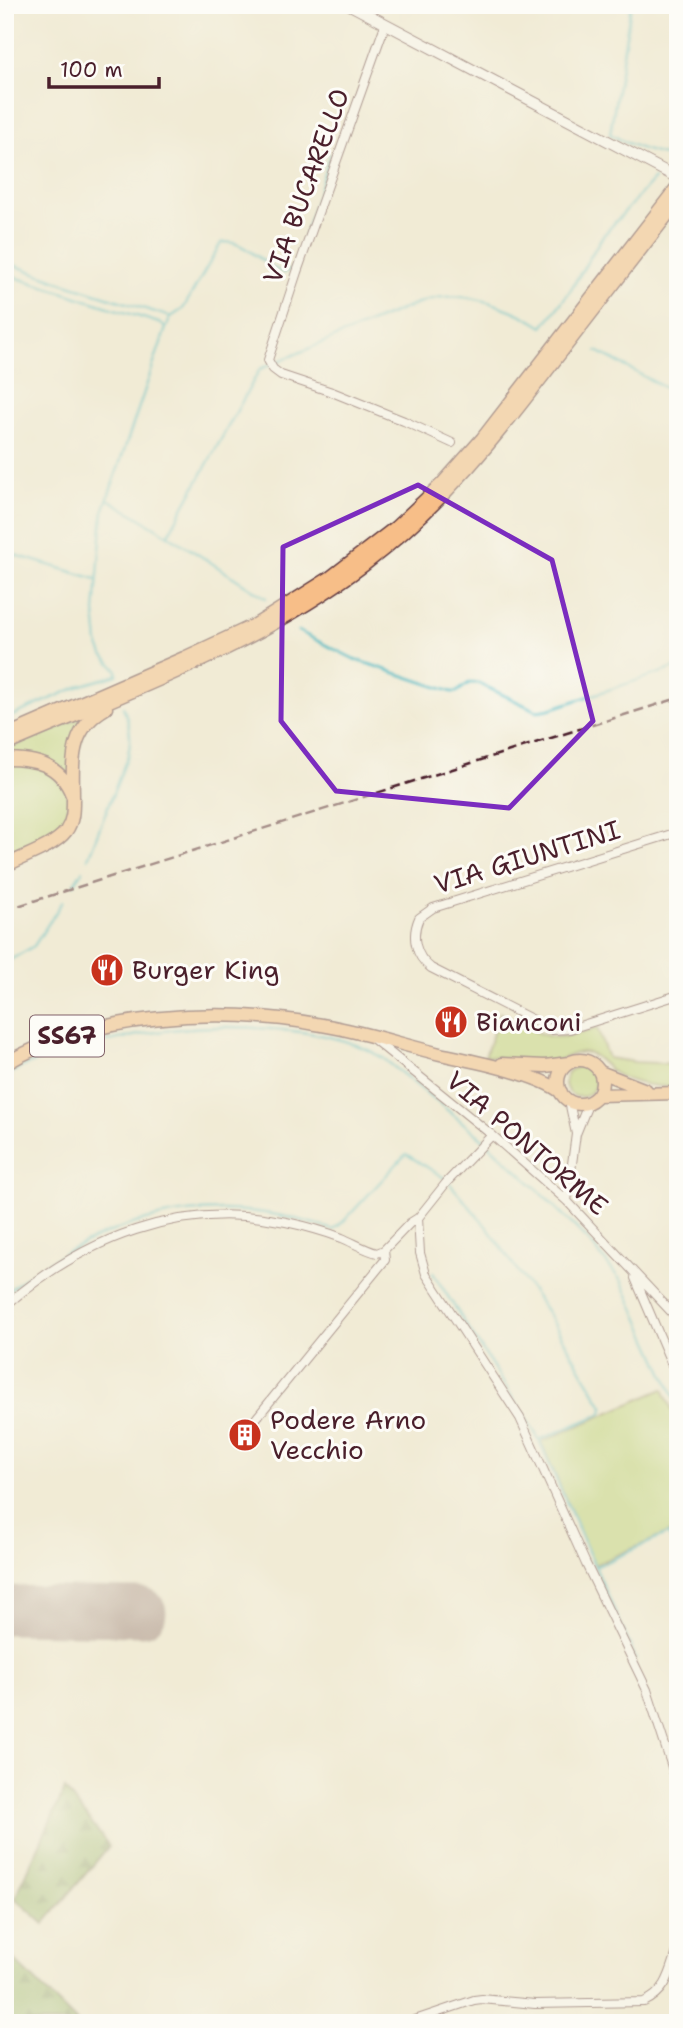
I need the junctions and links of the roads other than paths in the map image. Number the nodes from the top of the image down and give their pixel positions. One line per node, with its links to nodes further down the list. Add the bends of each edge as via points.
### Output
1 (350, 5): 2 (street)
2 (385, 25): 3 (street); 5 (street, VIA BUCARELLO, via 268,360 281,375)
3 (678, 178)
4 (675, 194): 6 (main road, via 488,447 414,524 338,583 260,632); 7 (main road, via 482,439 396,527 331,577 255,625)
5 (452, 443)
6 (139, 688): 8 (main road); 10 (main road, via 96,714 82,730 74,751)
7 (5, 736)
8 (5, 745)
9 (5, 759): 10 (main road, via 49,767 64,779)
10 (73, 798): 12 (main road, via 65,832)
11 (678, 832): 13 (street, VIA GIUNTINI, via 433,908 419,918 414,937 422,960 431,968 553,1030 570,1029)
12 (5, 864)
13 (678, 995)
14 (369, 1037): 15 (main road); 17 (main road, SS67, via 259,1017 133,1021 51,1042); 24 (street, VIA PONTORME)
15 (477, 1062): 16 (main road); 21 (main road, via 540,1080)
16 (569, 1063): 18 (main road, via 583,1060); 21 (main road, via 558,1080)
17 (5, 1064)
18 (600, 1072): 19 (main road); 22 (main road, via 602,1086)
19 (653, 1092): 20 (main road); 22 (main road)
20 (678, 1093)
21 (565, 1097): 22 (main road, via 581,1104); 23 (street)
22 (594, 1098): 23 (street)
23 (576, 1134): 25 (street)
24 (488, 1140): 25 (street, VIA PONTORME); 26 (street)
25 (567, 1201): 28 (street, VIA PONTORME)
26 (418, 1217): 27 (street); 34 (street, via 426,1274 520,1418 647,1690)
27 (384, 1250): 29 (street, via 377,1253 284,1222 229,1216 177,1219 139,1228 59,1264); 33 (street, via 385,1260)
28 (633, 1272): 30 (street, VIA PONTORME); 31 (street)
29 (5, 1306)
30 (678, 1320)
31 (675, 1364): 32 (street)
32 (678, 1378)
33 (254, 1421)
34 (678, 1794)
35 (678, 1949): 36 (street, via 665,1986 644,2002 535,2004 482,1999)
36 (406, 2023)

